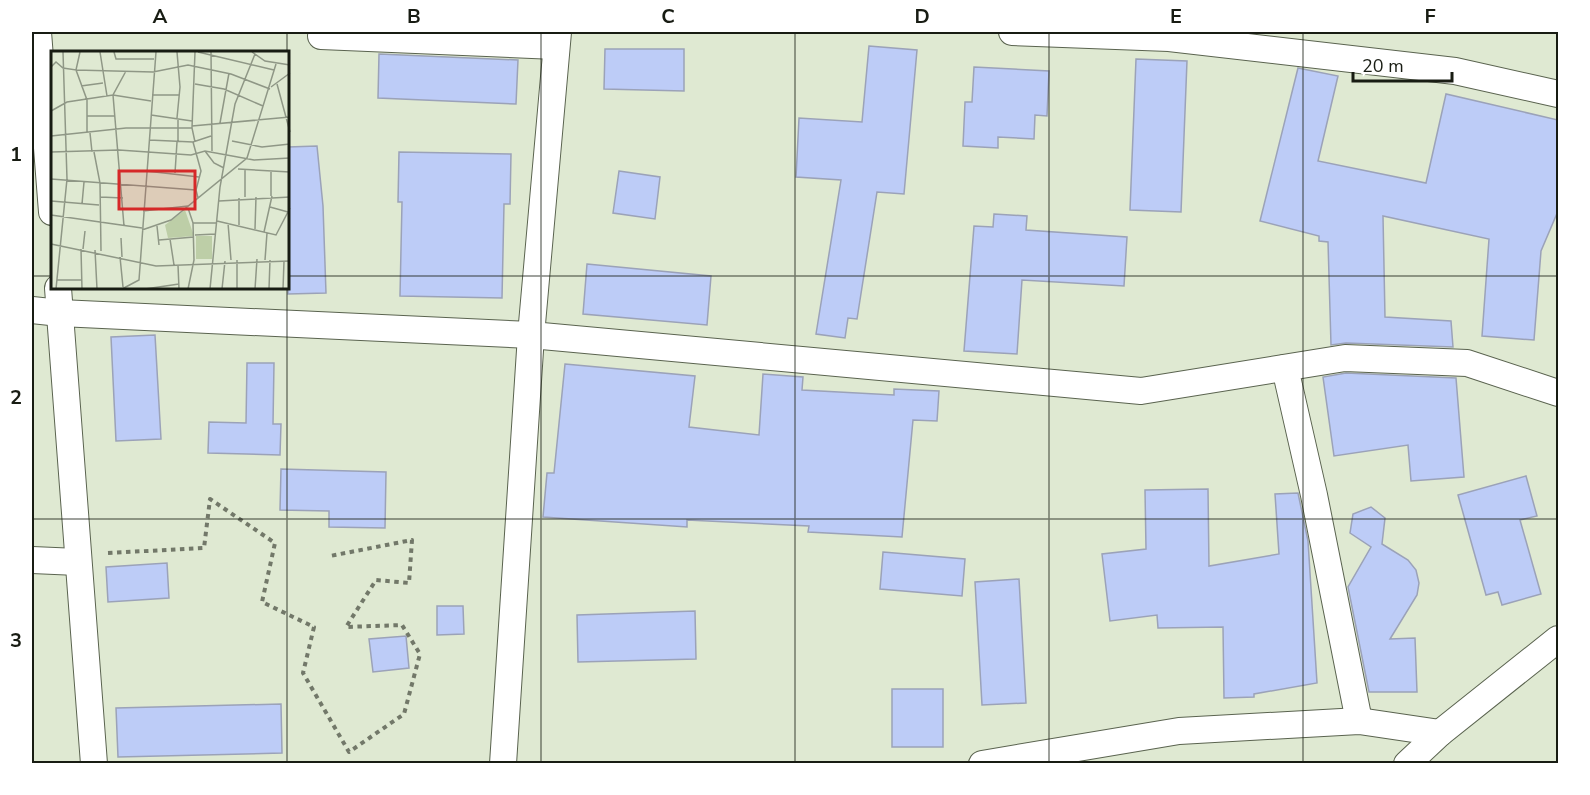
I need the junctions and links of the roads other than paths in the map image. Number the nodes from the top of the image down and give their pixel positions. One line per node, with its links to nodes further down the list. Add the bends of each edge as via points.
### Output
1 (38, 32): 7 (street)
2 (1012, 32): 3 (street)
3 (1169, 35): 6 (street, via 1455,71)
4 (321, 36): 5 (street)
5 (557, 39): 11 (street)
6 (1558, 94)
7 (51, 199)
8 (58, 290): 10 (street)
9 (32, 310): 10 (street)
10 (60, 313): 11 (street); 15 (street)
11 (531, 335): 12 (street, via 1142,391); 22 (street)
12 (1285, 368): 13 (street, via 1346,358 1467,363); 17 (street)
13 (1558, 393)
14 (32, 560): 15 (street)
15 (78, 562): 21 (street)
16 (1558, 639): 18 (street)
17 (1359, 721): 18 (street); 20 (street, via 1179,731)
18 (1440, 733): 19 (street)
19 (1415, 760)
20 (1013, 761): 23 (street)
21 (94, 764)
22 (503, 764)
23 (982, 764)

